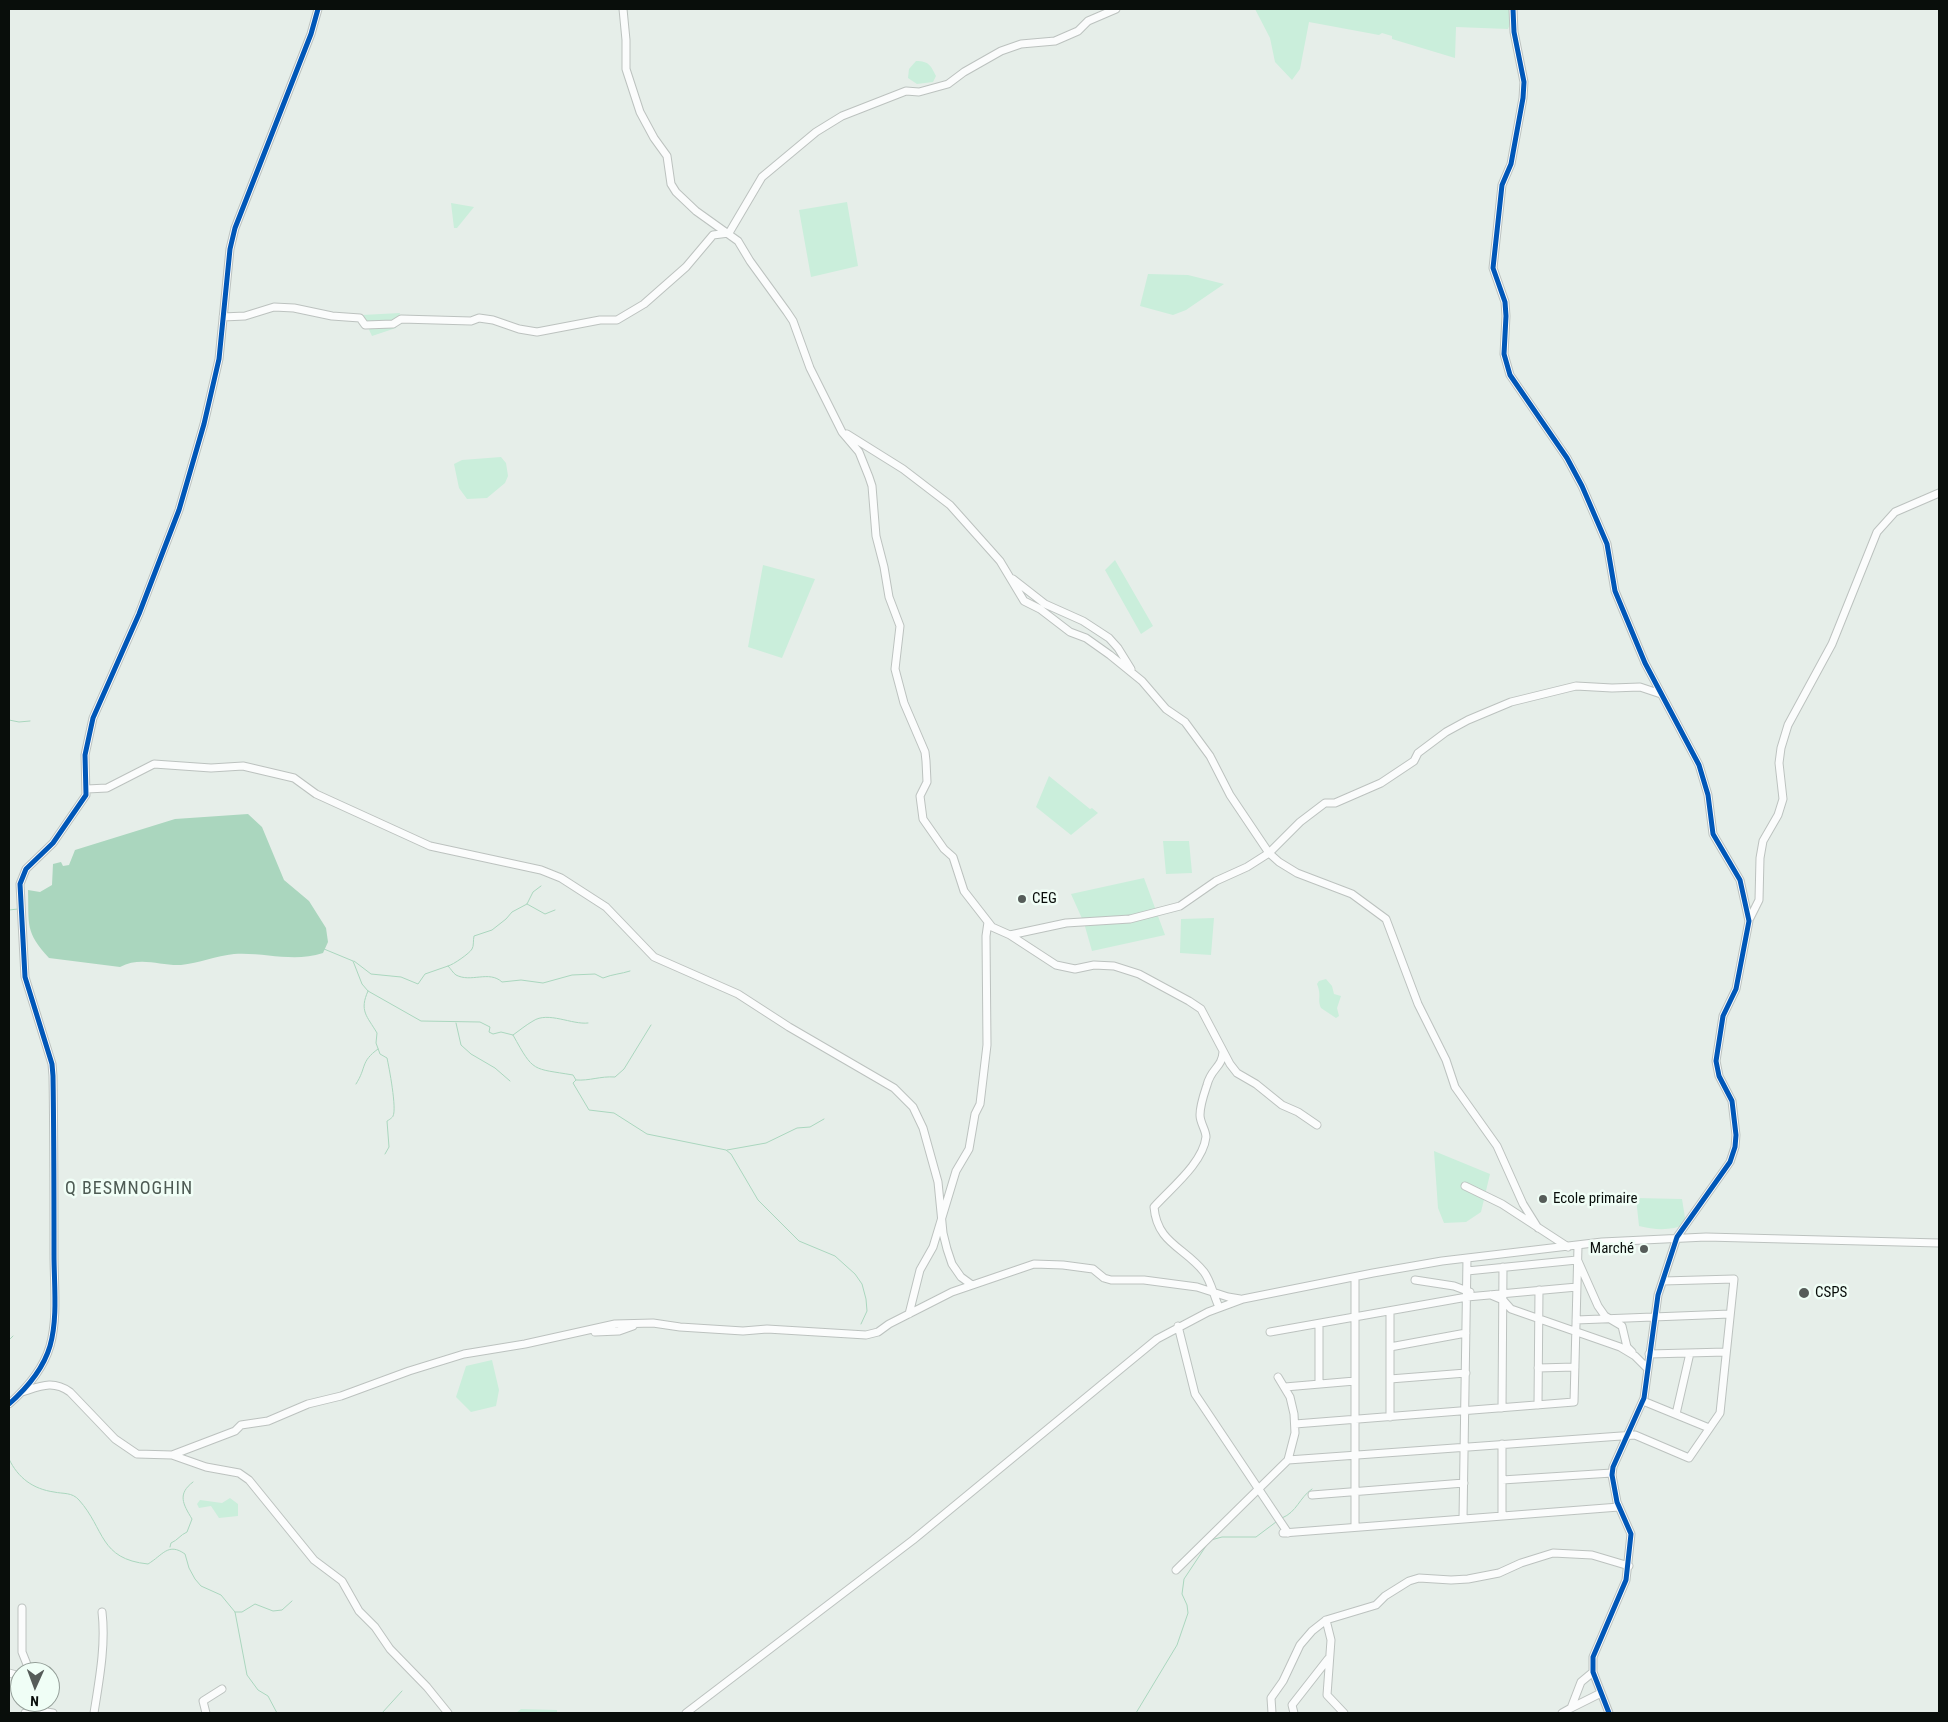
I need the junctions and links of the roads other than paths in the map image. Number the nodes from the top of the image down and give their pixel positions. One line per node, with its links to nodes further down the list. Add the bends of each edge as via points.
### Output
1 (318, 9): 6 (street, via 235,228)
2 (623, 9): 5 (street, via 626,69 640,112 667,156 672,184 696,211)
3 (1116, 9): 5 (street, via 1055,41 1021,44 1001,51 948,84 919,92 906,91 842,116 816,132 762,177)
4 (1513, 9): 11 (street, via 1524,82 1523,98 1511,164 1502,185 1493,268 1505,302 1506,365 1582,486 1607,544 1615,591)
5 (729, 233): 6 (street, via 713,235 686,267 644,304 612,322 600,320 537,332 479,318 471,321 409,318 392,324 365,325 360,318 274,307 245,316); 7 (street, via 738,241 793,321 810,368)
6 (223, 317): 12 (street, via 216,375 180,510 93,718 85,755)
7 (842, 432): 9 (street, via 903,469 950,505 993,552); 15 (street, via 859,452 872,486 876,536 889,597 900,626 895,669 926,761 927,782 920,796 923,819 953,857 964,891)
8 (1939, 493): 14 (street, via 1895,512 1877,532 1832,644 1788,725 1780,763 1783,799 1764,841 1760,858 1759,900)
9 (1009, 575): 10 (street, via 1024,601 1070,632 1086,638); 10 (street, via 1026,592 1045,604 1083,621 1109,638)
10 (1133, 673): 13 (street, via 1166,709 1185,722 1201,742 1230,795)
11 (1661, 694): 13 (street, via 1640,687 1576,686 1500,706 1430,742 1414,761 1381,783 1335,803 1325,803); 14 (street, via 1699,765 1708,796 1713,834 1740,880)
12 (87, 789): 20 (street, via 107,788 154,764 211,768 243,766 294,778 316,794 430,846 541,870 561,878 606,907 654,957 738,994 894,1088 913,1107 923,1128 938,1182); 68 (street, via 72,819 47,850 26,869 20,884 25,977 52,1064 54,1168 54,1280 50,1344 45,1360)
13 (1269, 853): 16 (street, via 1216,881 1180,906 1130,919 1066,924); 21 (street, via 1297,873 1352,894 1386,919 1418,1004 1456,1087 1496,1146)
14 (1749, 921): 22 (street, via 1736,989 1723,1016 1716,1061 1719,1076 1732,1101 1735,1147 1730,1162)
15 (988, 922): 16 (street); 20 (street, via 987,1045 980,1104 969,1149 956,1171)
16 (1010, 934): 17 (street, via 1062,967 1114,966 1158,983 1201,1009)
17 (1223, 1052): 18 (street, via 1237,1073); 36 (street, via 1221,1064 1210,1074 1202,1102 1200,1115 1205,1142 1191,1170 1154,1207 1163,1237 1193,1260 1205,1274)
18 (1317, 1125)
19 (1465, 1186): 21 (street, via 1502,1204)
20 (941, 1219): 33 (street, via 952,1264); 42 (street, via 933,1248 920,1270)
21 (1538, 1228): 25 (street)
22 (1677, 1237): 23 (street); 24 (street); 32 (street)
23 (1939, 1242)
24 (1578, 1246): 25 (street); 27 (street)
25 (1568, 1247): 26 (street); 27 (street)
26 (1468, 1258): 29 (street); 30 (street)
27 (1577, 1260): 28 (street); 34 (street); 47 (street, via 1598,1306)
28 (1503, 1267): 29 (street); 38 (street)
29 (1467, 1271): 37 (street)
30 (1355, 1277): 39 (street); 44 (street)
31 (1415, 1280): 37 (street, via 1434,1282)
32 (1663, 1280): 43 (street, via 1734,1279); 45 (street)
33 (972, 1285): 36 (street, via 1022,1267 1054,1264 1093,1269 1111,1280 1144,1280); 42 (street)
34 (1577, 1287): 35 (street); 48 (street)
35 (1539, 1290): 38 (street); 46 (street)
36 (1211, 1292): 39 (street); 40 (street)
37 (1467, 1294): 38 (street); 41 (street); 52 (street)
38 (1503, 1297): 46 (street, via 1511,1309); 72 (street)
39 (1243, 1299): 40 (street)
40 (1219, 1308): 50 (street)
41 (1390, 1311): 44 (street); 54 (street)
42 (909, 1314): 82 (street, via 878,1332 866,1335 614,1324 449,1359 308,1404 268,1421 241,1425 217,1439)
43 (1730, 1314): 45 (street); 55 (street)
44 (1355, 1317): 49 (street); 65 (street)
45 (1654, 1317): 47 (street); 57 (street)
46 (1539, 1319): 53 (street); 60 (street)
47 (1612, 1319): 48 (street); 58 (street, via 1622,1326 1627,1347)
48 (1576, 1320): 53 (street)
49 (1319, 1324): 51 (street); 66 (street)
50 (1178, 1326): 88 (street, via 1195,1394); 111 (street, via 1157,1338 913,1540)
51 (1270, 1332)
52 (1466, 1333): 54 (street); 62 (street)
53 (1576, 1333): 58 (street, via 1620,1347); 59 (street)
54 (1390, 1347): 64 (street)
55 (1726, 1352): 56 (street); 78 (street, via 1720,1413)
56 (1690, 1353): 57 (street); 74 (street)
57 (1649, 1354): 61 (street)
58 (1635, 1356): 61 (street)
59 (1575, 1366): 60 (street); 71 (street, via 1574,1402)
60 (1538, 1368): 71 (street)
61 (1647, 1368): 69 (street)
62 (1466, 1373): 64 (street); 73 (street)
63 (1278, 1377): 67 (street)
64 (1390, 1379): 75 (street)
65 (1355, 1381): 66 (street); 76 (street)
66 (1319, 1384): 67 (street)
67 (1285, 1387): 77 (street)
68 (22, 1392): 70 (street); 82 (street, via 53,1383 61,1386 125,1448 137,1454)
69 (1643, 1400): 74 (street); 79 (street)
70 (9, 1404)
71 (1538, 1405): 72 (street)
72 (1502, 1408): 73 (street)
73 (1465, 1410): 75 (street); 81 (street)
74 (1676, 1414): 78 (street)
75 (1390, 1416): 76 (street)
76 (1355, 1419): 77 (street); 83 (street)
77 (1295, 1424): 84 (street)
78 (1709, 1428): 79 (street, via 1689,1458 1635,1435)
79 (1626, 1435): 80 (street); 85 (street)
80 (1502, 1444): 81 (street); 86 (street)
81 (1464, 1447): 83 (street); 87 (street)
82 (172, 1455): 110 (street, via 206,1468 239,1473 249,1480 314,1560 342,1580 359,1611)
83 (1355, 1455): 84 (street); 89 (street)
84 (1288, 1460): 88 (street)
85 (1612, 1473): 86 (street); 91 (street)
86 (1502, 1480): 92 (street)
87 (1464, 1484): 89 (street); 93 (street)
88 (1259, 1490): 94 (street, via 1285,1533); 96 (street)
89 (1355, 1492): 90 (street); 94 (street)
90 (1312, 1495)
91 (1618, 1507): 92 (street); 95 (street, via 1631,1534)
92 (1502, 1516): 93 (street)
93 (1463, 1519): 94 (street)
94 (1355, 1527)
95 (1629, 1566): 99 (street, via 1592,1555 1553,1552 1499,1573 1468,1579 1415,1578 1376,1605); 102 (street, via 1622,1590 1594,1652)
96 (1176, 1570)
97 (22, 1608): 101 (street, via 22,1652)
98 (102, 1612): 108 (street, via 100,1683)
99 (1326, 1620): 100 (street, via 1331,1640); 112 (street, via 1300,1645 1271,1698)
100 (1328, 1658): 113 (street, via 1292,1705); 114 (street, via 1327,1695)
101 (26, 1662)
102 (1593, 1672): 104 (street); 105 (street, via 1581,1682)
103 (222, 1689): 109 (street, via 203,1702)
104 (1601, 1693): 105 (street); 116 (street)
105 (1571, 1708): 115 (street)
106 (25, 1713): 107 (street)
107 (48, 1713)
108 (94, 1713)
109 (206, 1713)
110 (448, 1713)
111 (686, 1713)
112 (1272, 1713)
113 (1294, 1713)
114 (1344, 1713)
115 (1562, 1713)
116 (1609, 1713)

